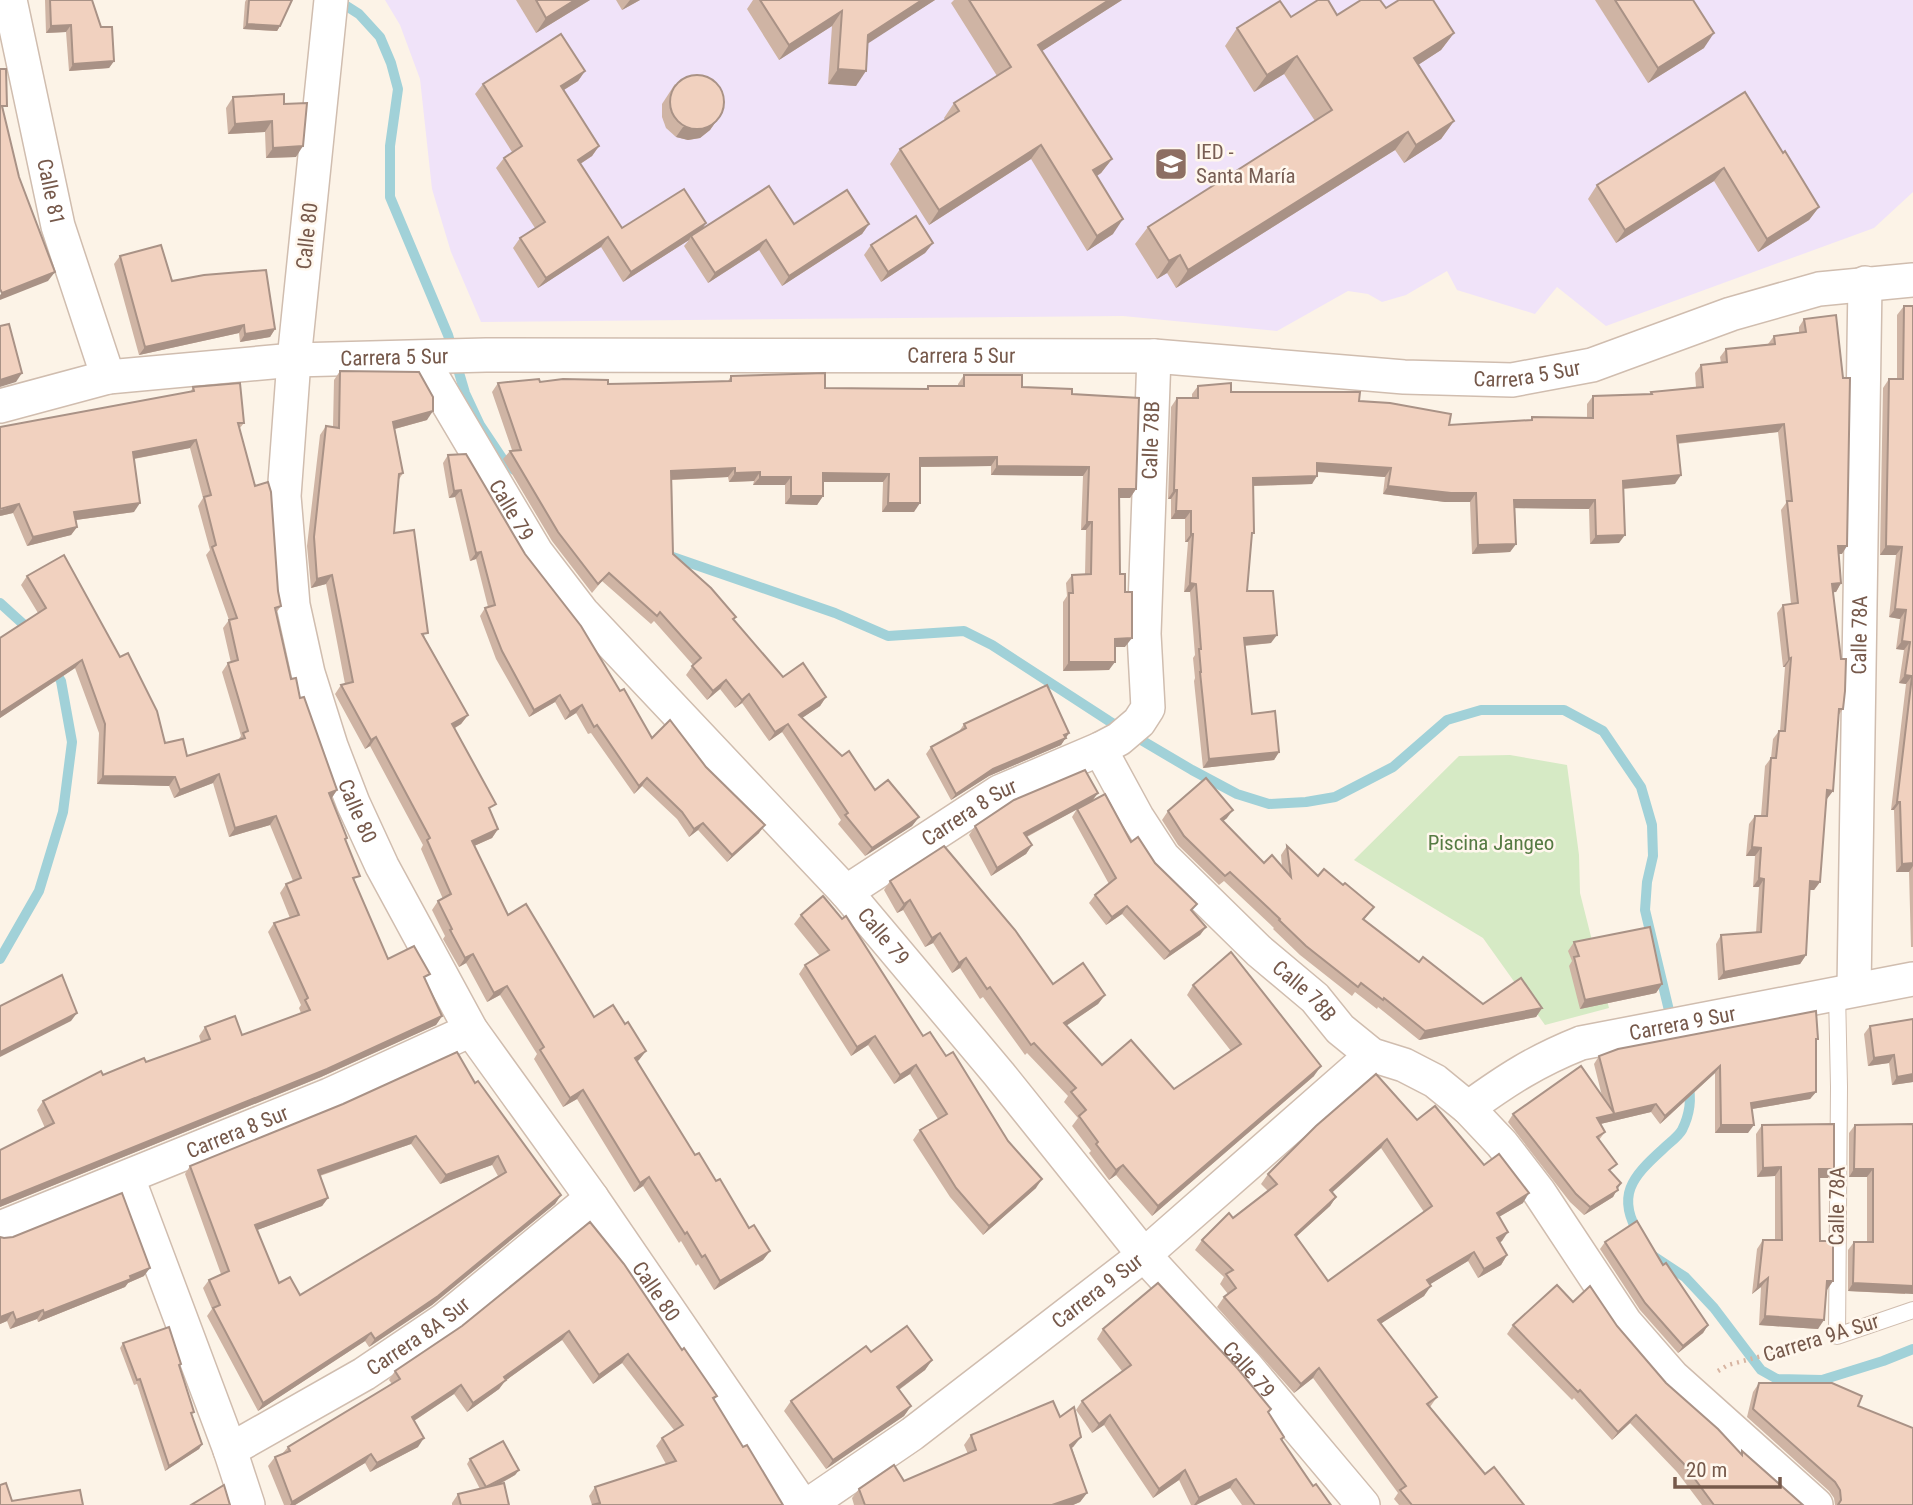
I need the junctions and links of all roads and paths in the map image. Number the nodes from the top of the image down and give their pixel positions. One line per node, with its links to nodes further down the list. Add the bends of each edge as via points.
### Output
1 (10, 0): 8 (street, Calle 81, via 58,226)
2 (331, 4): 7 (street, Calle 80)
3 (1913, 280): 4 (street, Carrera 5 Sur)
4 (1865, 283): 5 (street, Carrera 5 Sur, via 1819,289 1731,314 1592,365 1512,380 1404,377); 13 (street, Calle 78A)
5 (1154, 356): 6 (street, Carrera 5 Sur); 10 (street, Calle 78B, via 1144,585 1147,708)
6 (421, 358): 7 (street, Carrera 5 Sur); 11 (street, Calle 79, via 536,552 582,612)
7 (294, 360): 8 (street, Carrera 5 Sur); 14 (street, Calle 80, via 284,496 293,605 308,673 331,746 377,856)
8 (108, 377): 9 (street, Carrera 5 Sur)
9 (0, 405)
10 (1120, 737): 11 (street, Carrera 8 Sur, via 999,792); 15 (street, Calle 78B, via 1137,817 1163,857)
11 (846, 892): 20 (street, Calle 79)
12 (1913, 979): 13 (street, Carrera 9 Sur)
13 (1846, 990): 16 (street, Carrera 9 Sur, via 1581,1043 1516,1073); 22 (lane, Calle 78A, via 1839,1087)
14 (471, 1030): 17 (street, Carrera 8 Sur); 18 (street, Calle 80)
15 (1372, 1055): 16 (street, Calle 78B, via 1435,1081); 20 (street, Carrera 9 Sur)
16 (1468, 1108): 29 (street, Calle 78B, via 1539,1192 1625,1322 1665,1368)
17 (128, 1178): 19 (street, Carrera 8 Sur); 24 (street)
18 (592, 1198): 24 (street, Carrera 8A Sur, via 444,1320 363,1374); 26 (street, Calle 80)
19 (0, 1228)
20 (1143, 1255): 27 (street, Carrera 9 Sur, via 912,1434); 28 (street, Calle 79, via 1246,1366)
21 (1913, 1310): 22 (lane, Carrera 9A Sur)
22 (1837, 1336): 23 (path, Carrera 9A Sur)
23 (1728, 1365)
24 (230, 1450): 25 (street)
25 (248, 1505)
26 (802, 1505)
27 (808, 1505)
28 (1363, 1505)
29 (1816, 1505)

